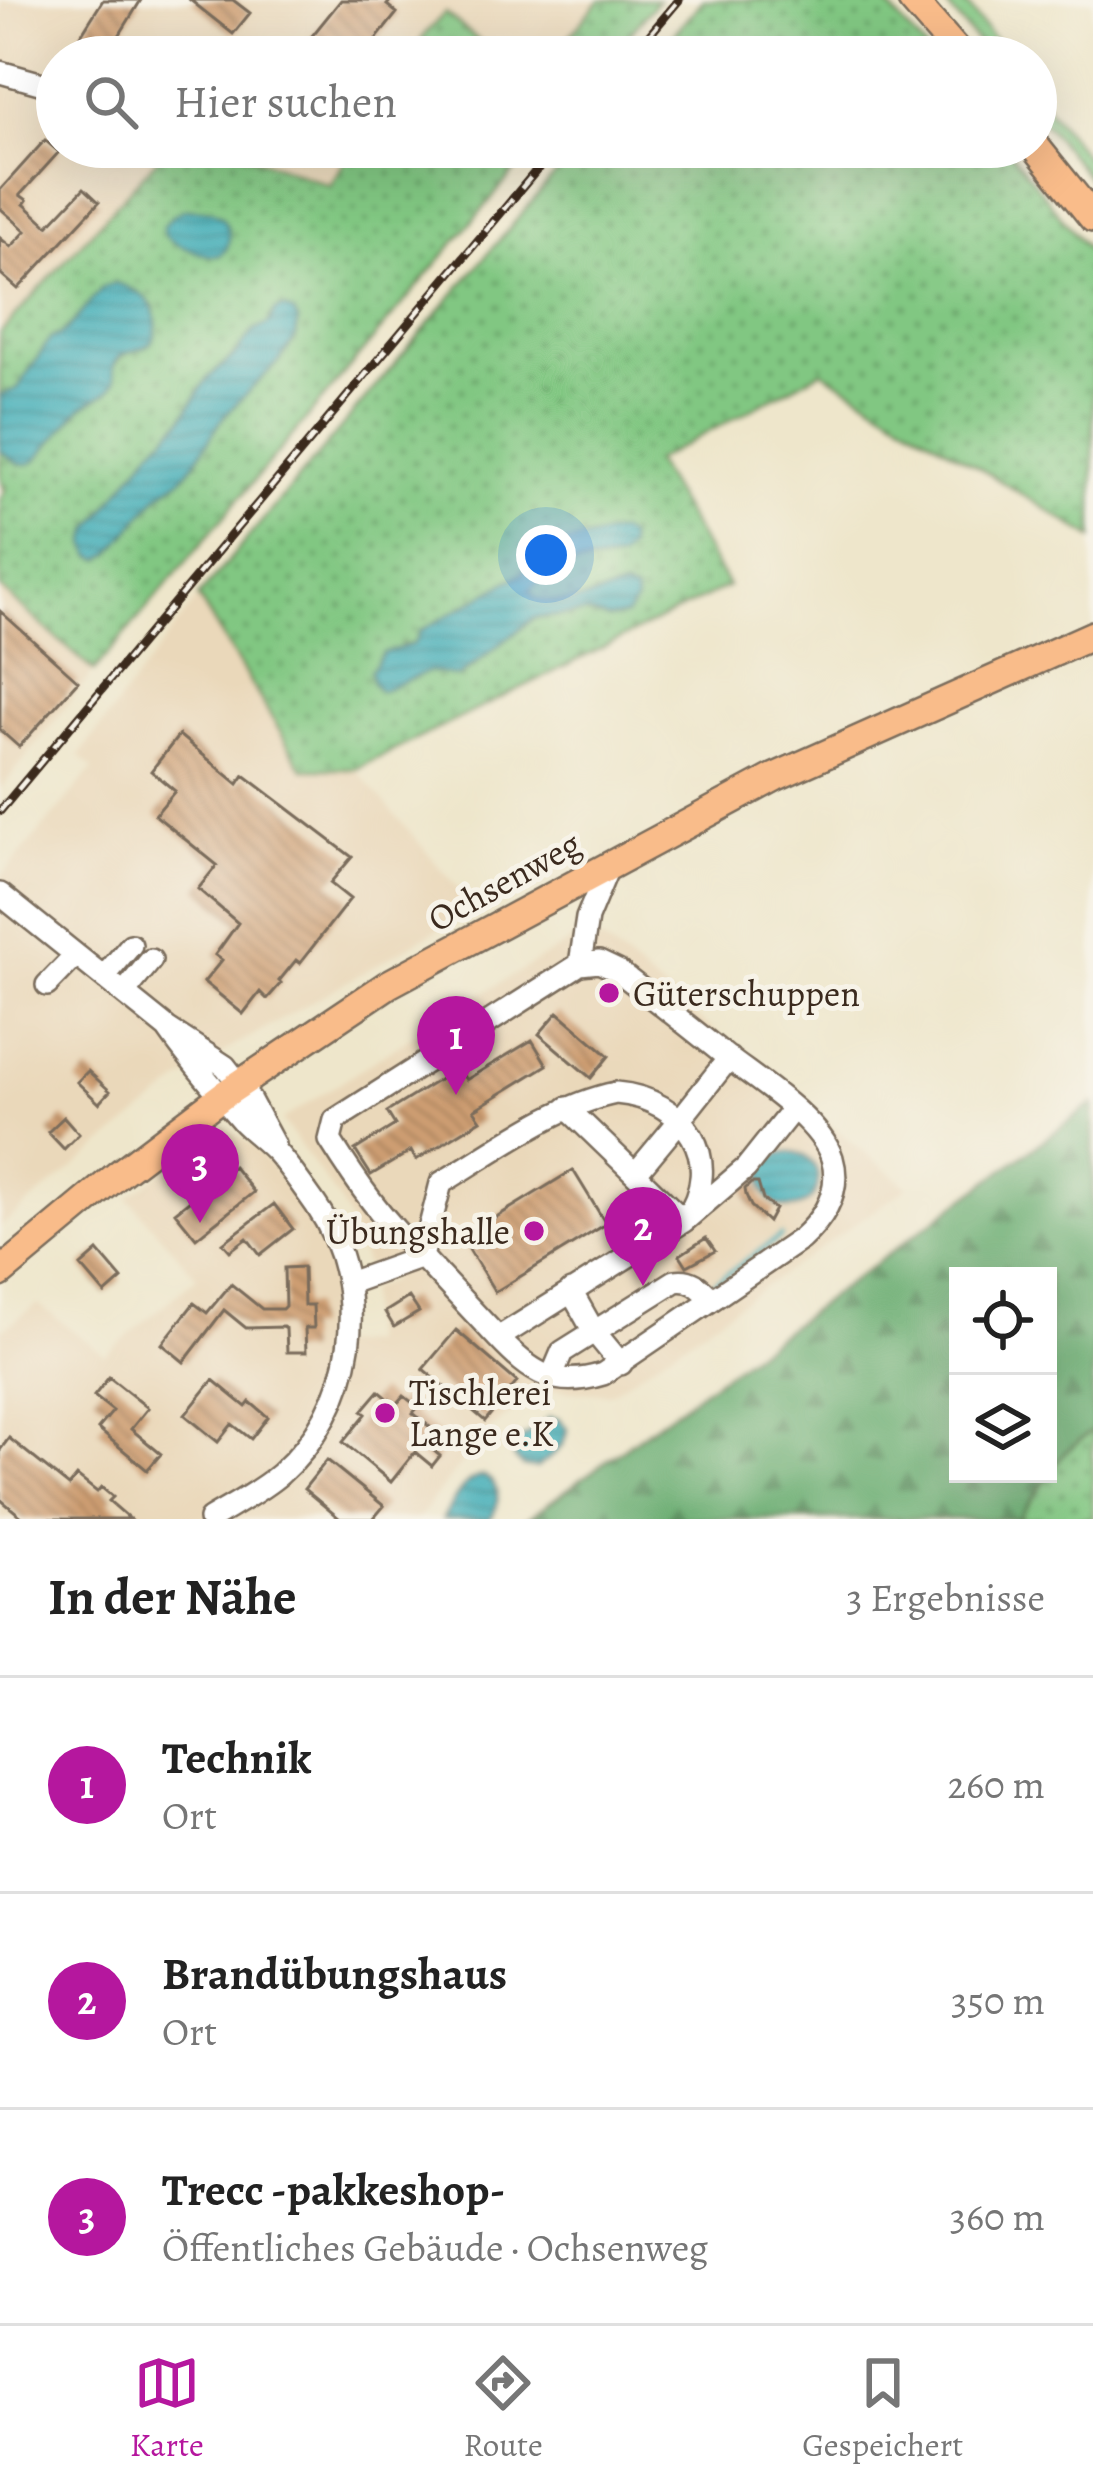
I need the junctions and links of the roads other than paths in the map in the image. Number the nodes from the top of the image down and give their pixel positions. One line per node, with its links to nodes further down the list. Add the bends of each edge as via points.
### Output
1 (912, 0): 2 (main road)
2 (944, 36)
3 (0, 72): 4 (street)
4 (36, 82)
5 (1053, 168): 6 (main road)
6 (1093, 218)
7 (1093, 635): 8 (main road, Ochsenweg, via 775,777)
8 (609, 865): 13 (street, via 586,918); 18 (main road, Ochsenweg, via 389,984)
9 (0, 893): 11 (street)
10 (130, 945): 14 (street)
11 (76, 955): 14 (street); 15 (street)
12 (151, 960): 16 (street)
13 (580, 964): 17 (street, via 618,970); 23 (street, via 335,1120 330,1140 361,1189)
14 (104, 977): 16 (street)
15 (47, 985)
16 (130, 1008): 18 (street, via 225,1066)
17 (729, 1058): 20 (street); 21 (street)
18 (231, 1089): 24 (main road, Ochsenweg); 25 (street, via 260,1116 318,1208)
19 (568, 1108): 21 (street); 22 (street, via 616,1093 639,1095 685,1126 703,1162 697,1203); 23 (street, via 441,1183)
20 (793, 1109): 22 (street, via 746,1168); 27 (street, via 832,1158 829,1207 801,1239)
21 (637, 1172): 22 (street)
22 (684, 1221): 26 (street)
23 (422, 1257): 25 (street); 29 (street)
24 (0, 1273)
25 (349, 1283): 32 (street, via 351,1335 326,1418 279,1475)
26 (572, 1292): 28 (street); 29 (street)
27 (711, 1299): 28 (street, via 675,1280); 30 (street)
28 (593, 1330): 30 (street); 31 (street, via 562,1352)
29 (497, 1338): 31 (street)
30 (621, 1364): 31 (street, via 583,1380)
31 (551, 1378)
32 (210, 1519)

